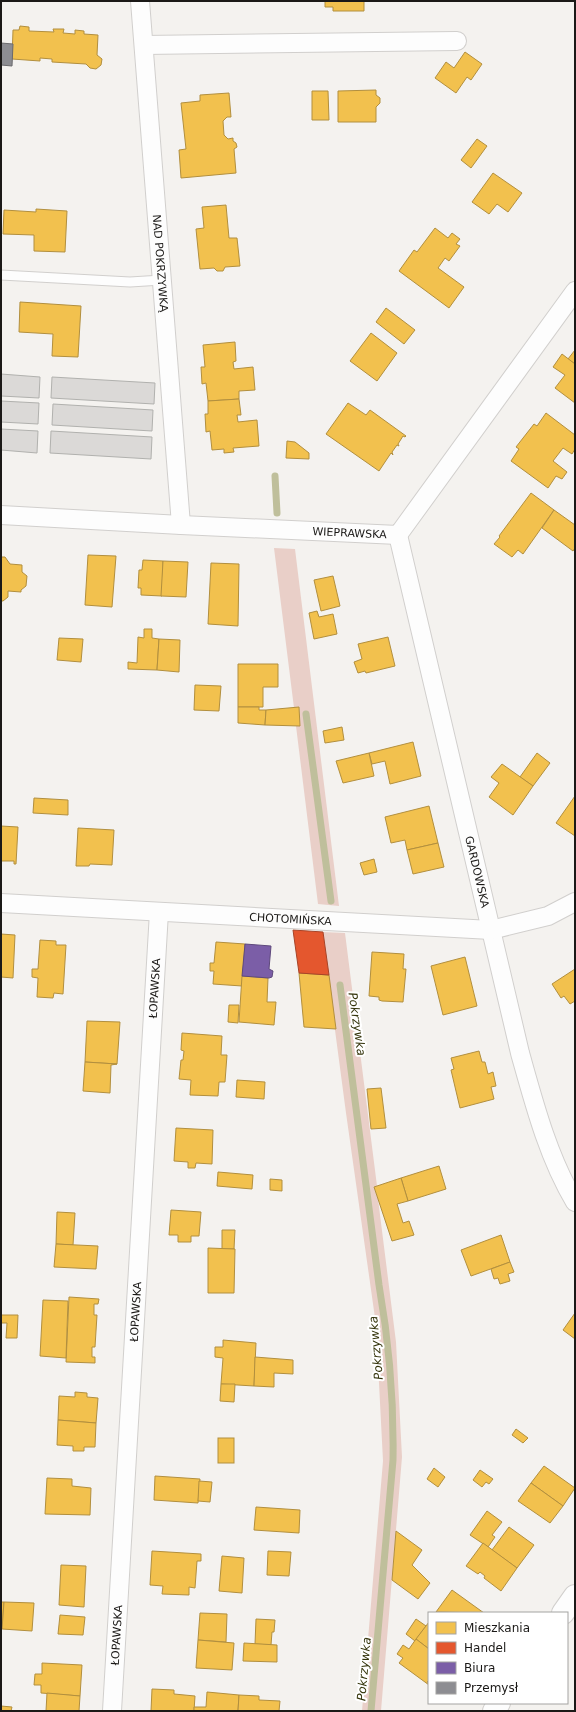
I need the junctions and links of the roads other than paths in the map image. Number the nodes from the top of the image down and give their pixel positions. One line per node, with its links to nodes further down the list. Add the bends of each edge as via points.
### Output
1 (140, 1): 3 (street, NAD POKRZYWKĄ)
2 (457, 41): 3 (street)
3 (144, 44): 5 (street, NAD POKRZYWKĄ)
4 (1, 275): 5 (lane, via 130,282)
5 (162, 280): 8 (street, NAD POKRZYWKĄ)
6 (575, 291): 9 (street, WIEPRAWSKA)
7 (1, 515): 8 (street, WIEPRAWSKA)
8 (180, 525): 9 (street, WIEPRAWSKA)
9 (398, 535): 13 (street, GARDOWSKA)
10 (575, 902): 13 (street, CHOTOMIŃSKA, via 548,916)
11 (1, 903): 12 (street, CHOTOMIŃSKA)
12 (159, 912): 13 (street, CHOTOMIŃSKA); 17 (street, ŁOPAWSKA)
13 (491, 930): 14 (street, GARDOWSKA, via 535,1107 565,1186)
14 (575, 1202)
15 (575, 1596): 16 (street)
16 (564, 1612)
17 (112, 1711)

